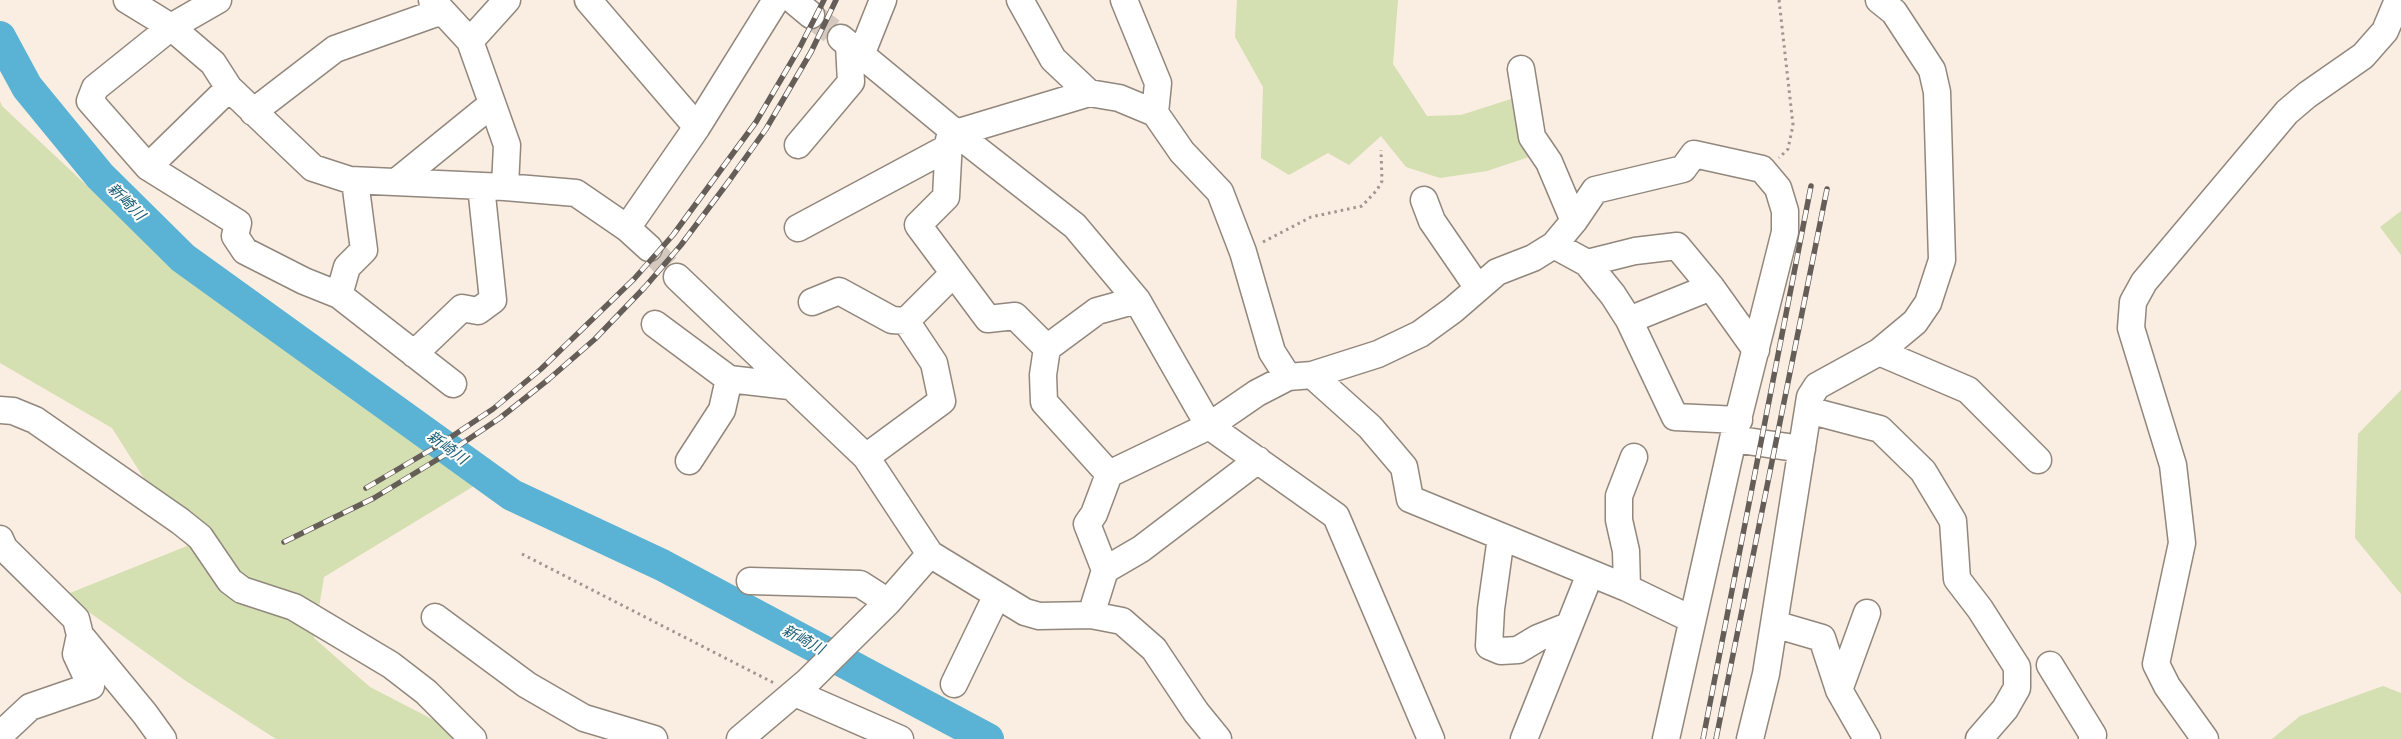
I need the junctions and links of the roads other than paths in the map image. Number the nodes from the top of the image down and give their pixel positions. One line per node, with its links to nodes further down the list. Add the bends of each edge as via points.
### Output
1 (127, 0): 12 (street)
2 (218, 0): 12 (street)
3 (506, 0): 13 (street)
4 (588, 0): 21 (street)
5 (776, 0): 21 (street)
6 (884, 0): 14 (street)
7 (1020, 0): 17 (street, via 1053,59)
8 (1124, 0): 20 (street, via 1158,83)
9 (1880, 0): 47 (street, via 1894,12 1932,70 1937,92 1942,260 1928,303 1915,322)
10 (2398, 0): 98 (street, via 2385,31 2363,56 2287,112 2144,282 2133,302 2131,328 2173,465 2182,543 2156,664 2167,686)
11 (437, 5): 13 (street); 19 (street, via 335,49)
12 (171, 27): 16 (street, via 213,63); 24 (street, via 95,88 90,101)
13 (470, 41): 18 (street)
14 (850, 46): 22 (street); 23 (street, via 851,82)
15 (1521, 69): 29 (street, via 1532,137 1549,162)
16 (229, 88): 19 (street); 24 (street)
17 (1089, 93): 20 (street, via 1118,98); 22 (street)
18 (492, 104): 26 (street); 27 (street, via 507,145)
19 (253, 112): 25 (street, via 313,168)
20 (1155, 113): 49 (street, via 1182,152 1220,192 1243,252 1272,352)
21 (697, 126): 30 (street)
22 (952, 140): 31 (street); 35 (street, via 946,198 918,225); 40 (street, via 1075,226)
23 (798, 144)
24 (148, 167): 39 (street, via 238,223 235,236 245,252)
25 (355, 181): 26 (street); 39 (street, via 364,250 347,267)
26 (396, 182): 27 (street)
27 (493, 186): 30 (street, via 576,193); 48 (street, via 493,300 478,311 462,308)
28 (1424, 200): 38 (street, via 1432,221)
29 (1574, 221): 32 (street); 46 (street, via 1595,190 1683,169 1694,154 1762,169 1778,188 1785,210 1785,232)
30 (627, 228): 33 (street)
31 (798, 228)
32 (1554, 245): 34 (street); 38 (street, via 1533,258 1497,272)
33 (649, 248)
34 (1587, 263): 37 (street, via 1636,251 1677,246); 42 (street)
35 (953, 274): 43 (street); 45 (street, via 988,320 1014,316)
36 (677, 277): 52 (street)
37 (1711, 287): 42 (street); 46 (street)
38 (1478, 288): 49 (street, via 1420,334 1378,354)
39 (339, 295): 48 (street)
40 (1137, 300): 45 (street, via 1097,311); 55 (street)
41 (812, 302): 43 (street, via 839,291 892,320)
42 (1629, 320): 56 (street, via 1675,417)
43 (906, 321): 58 (street, via 934,363 942,401)
44 (655, 324): 50 (street)
45 (1046, 348): 63 (street, via 1044,402)
46 (1756, 350): 56 (street)
47 (1879, 352): 54 (street, via 1817,386 1810,397); 61 (street, via 1968,390)
48 (414, 354): 51 (street)
49 (1300, 376): 55 (street, via 1257,393); 64 (street, via 1370,427 1404,467 1410,499)
50 (729, 379): 52 (street); 62 (street, via 722,410)
51 (453, 384)
52 (789, 386): 58 (street)
53 (0, 410): 86 (street, via 13,411 36,420 180,521 200,537 230,581 242,590 294,607 391,665 426,692)
54 (1808, 410): 57 (street); 96 (street, via 1880,429 1923,471 1953,521 1957,579 2017,667 2017,688 2005,709)
55 (1209, 426): 60 (street); 63 (street)
56 (1736, 429): 57 (street); 76 (street)
57 (1802, 449): 77 (street)
58 (866, 457): 66 (street)
59 (1634, 457): 70 (street, via 1619,496)
60 (1258, 460): 67 (street, via 1141,549); 91 (street, via 1336,516)
61 (2038, 460)
62 (689, 461)
63 (1109, 474): 67 (street, via 1087,524)
64 (1501, 537): 68 (street); 78 (street, via 1489,646 1501,651 1518,650)
65 (0, 539): 79 (street, via 4,548 76,619)
66 (930, 554): 71 (street); 72 (street)
67 (1105, 570): 74 (street)
68 (1590, 574): 70 (street); 78 (street)
69 (750, 581): 72 (street, via 860,584)
70 (1627, 588): 76 (street)
71 (997, 595): 74 (street, via 1025,612 1039,616); 81 (street)
72 (888, 602): 82 (street)
73 (1867, 613): 83 (street)
74 (1091, 615): 90 (street, via 1122,621 1154,649)
75 (435, 617): 87 (street, via 527,686 584,718)
76 (1691, 619): 93 (street)
77 (1774, 624): 83 (street, via 1822,638); 94 (street)
78 (1568, 626): 92 (street)
79 (80, 635): 84 (street, via 76,654 91,686 30,707); 85 (street)
80 (2050, 665): 97 (street, via 2093,735)
81 (954, 684)
82 (801, 687): 88 (street); 89 (street)
83 (1840, 690): 95 (street)
84 (0, 735)
85 (163, 739)
86 (473, 739)
87 (654, 739)
88 (740, 739)
89 (900, 739)
90 (1218, 739)
91 (1431, 739)
92 (1524, 739)
93 (1666, 739)
94 (1750, 739)
95 (1867, 739)
96 (1979, 739)
97 (2092, 739)
98 (2205, 739)

